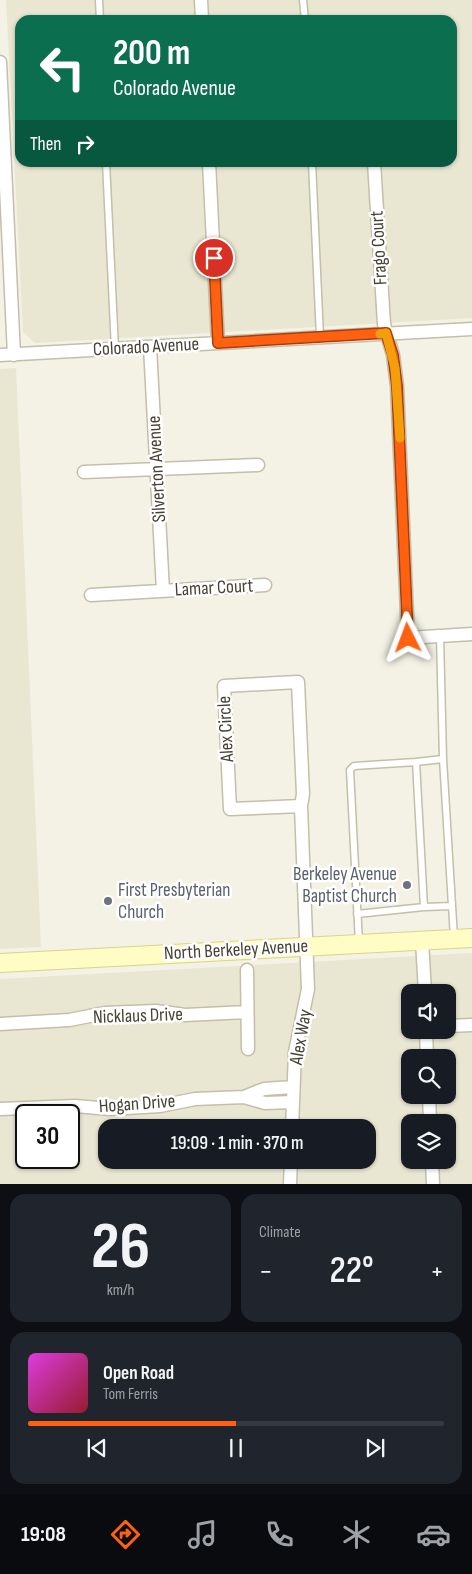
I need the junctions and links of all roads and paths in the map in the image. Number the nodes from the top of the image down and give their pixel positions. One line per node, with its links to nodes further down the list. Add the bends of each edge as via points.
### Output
1 (99, 0): 4 (lane)
2 (201, 0): 5 (street)
3 (304, 0): 6 (lane)
4 (100, 15)
5 (202, 15)
6 (304, 15)
7 (0, 62): 18 (street)
8 (106, 167): 17 (lane)
9 (209, 167): 15 (street)
10 (312, 167): 14 (lane)
11 (374, 167): 13 (street, Frago Court)
12 (472, 329): 13 (street, Colorado Avenue)
13 (386, 333): 14 (street, Colorado Avenue); 27 (street, Frago Court, via 397,386 408,638)
14 (320, 337): 15 (street, Colorado Avenue)
15 (218, 343): 16 (street, Colorado Avenue)
16 (150, 347): 17 (street, Colorado Avenue); 21 (street, Silverton Avenue)
17 (116, 349): 18 (street, Colorado Avenue)
18 (14, 354): 19 (street, Colorado Avenue)
19 (0, 355)
20 (258, 465): 21 (street)
21 (157, 469): 22 (street); 24 (street, Silverton Avenue)
22 (84, 472)
23 (265, 585): 24 (street, Lamar Court)
24 (164, 591): 25 (street, Lamar Court)
25 (91, 595)
26 (472, 634): 27 (street)
27 (440, 636): 28 (lane)
28 (443, 759): 29 (lane); 31 (lane)
29 (416, 762): 32 (lane); 33 (lane, via 354,766 350,770)
30 (301, 806): 30 (street, Alex Circle, via 304,794 298,682 224,686 230,809); 38 (street, Alex Circle)
31 (452, 906): 32 (lane); 35 (lane)
32 (424, 907): 33 (lane)
33 (357, 914): 37 (lane)
34 (472, 938): 35 (street, North Berkeley Avenue)
35 (454, 939): 36 (street, North Berkeley Avenue)
36 (422, 941): 37 (street, North Berkeley Avenue); 41 (street)
37 (359, 943): 38 (street, North Berkeley Avenue)
38 (307, 946): 39 (street, North Berkeley Avenue); 47 (street, Alex Way, via 308,998 296,1046)
39 (0, 963)
40 (246, 970): 42 (street)
41 (424, 984)
42 (247, 1012): 43 (street, Nicklaus Drive, via 105,1013 69,1020); 46 (street)
43 (0, 1024)
44 (472, 1025): 45 (street)
45 (456, 1026)
46 (248, 1049)
47 (293, 1087): 48 (street, Hogan Drive, via 264,1089); 49 (street, Alex Way)
48 (244, 1097): 49 (street, Hogan Drive, via 265,1103); 50 (street, Hogan Drive, via 110,1109 75,1106)
49 (292, 1102): 51 (street, Alex Way)
50 (0, 1109)
51 (292, 1119)
52 (291, 1169): 54 (street)
53 (432, 1169): 55 (street)
54 (290, 1184)
55 (433, 1184)

